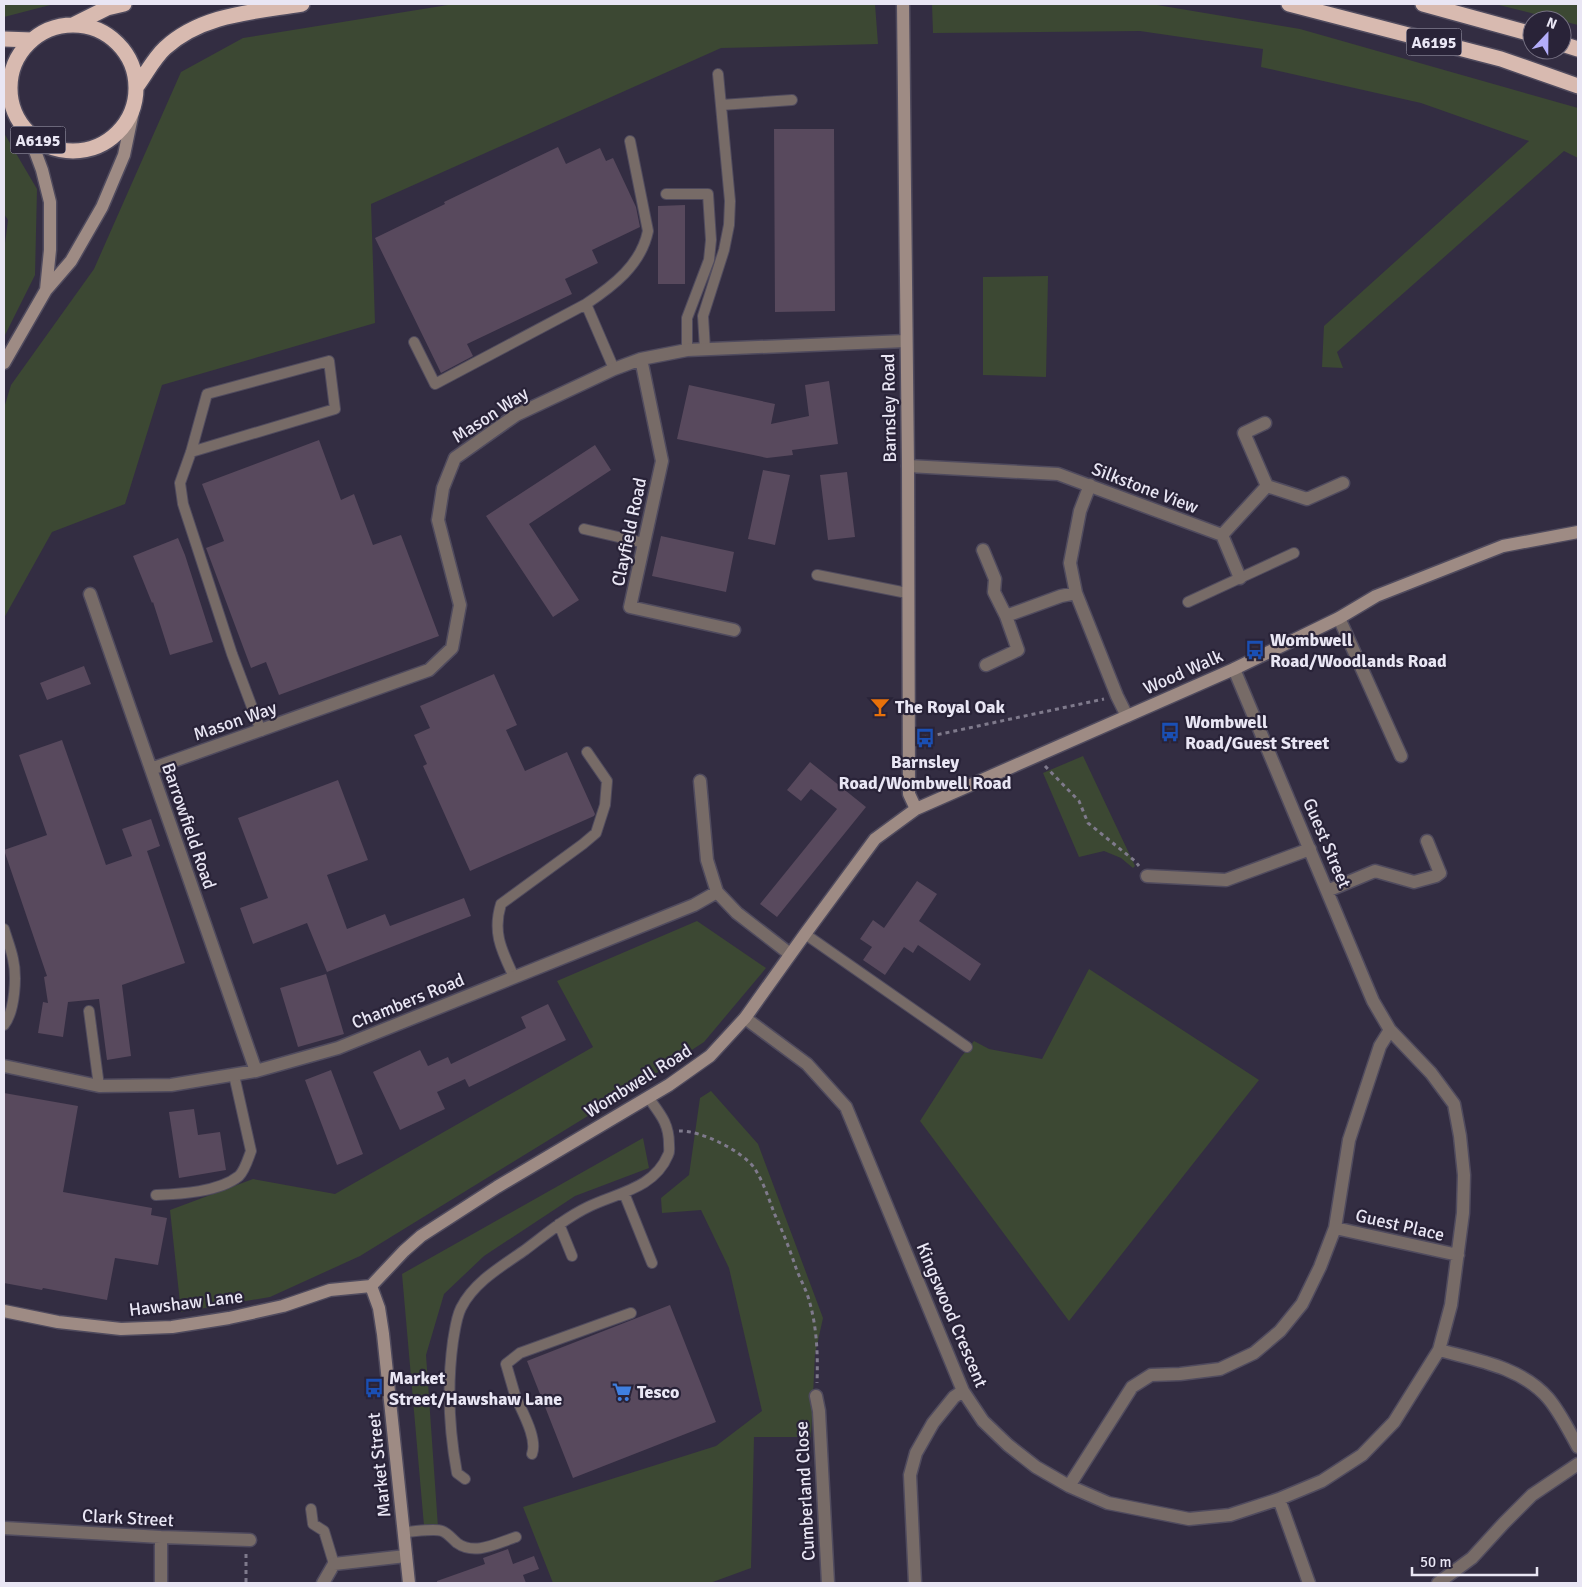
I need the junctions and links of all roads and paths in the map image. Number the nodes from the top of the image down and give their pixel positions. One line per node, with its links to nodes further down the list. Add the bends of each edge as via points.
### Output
1 (124, 4): 6 (highway, A6195, via 107,8)
2 (302, 4): 11 (highway, A6195, via 217,19 189,30 164,49)
3 (903, 4): 22 (main road, Barnsley Road)
4 (1288, 4): 12 (highway, A6195, via 1501,59)
5 (1423, 4): 7 (highway, A6195)
6 (73, 25): 9 (highway, A6195, via 51,29); 11 (highway, A6195, via 92,28 110,36 124,49 133,66)
7 (1522, 31)
8 (4, 38): 9 (highway)
9 (32, 40): 16 (highway, A6195, via 19,55 11,74)
10 (718, 74): 14 (lane)
11 (137, 86): 15 (highway, A6195)
12 (1578, 86)
13 (792, 100): 14 (lane)
14 (721, 105): 24 (lane, via 730,225 702,316)
15 (134, 107): 17 (highway, A6195, via 124,127 114,137 88,150 66,152 45,145); 20 (main road, via 124,155 102,207 71,261)
16 (10, 109): 17 (highway, A6195)
17 (28, 132): 20 (main road, via 50,202)
18 (630, 141): 21 (lane, via 648,231 646,241 636,262 622,277)
19 (666, 194): 25 (lane, via 708,194 709,260 687,318)
20 (46, 290): 27 (main road)
21 (586, 304): 23 (lane, via 435,384); 28 (lane)
22 (906, 341): 24 (street, Mason Way); 31 (main road, Barnsley Road)
23 (414, 342)
24 (705, 349): 25 (street, Mason Way)
25 (688, 350): 26 (street, Mason Way)
26 (641, 359): 28 (street, Mason Way); 38 (street, Clayfield Road, via 662,461)
27 (4, 363)
28 (614, 369): 54 (street, Mason Way, via 516,415 456,458 443,488 438,520 460,605 452,648 429,670)
29 (1265, 423): 34 (street, via 1244,433)
30 (191, 452): 30 (lane, via 207,394 329,361 335,409); 54 (lane, via 180,483 183,504)
31 (908, 466): 33 (street, Silkstone View, via 1058,474); 43 (main road, Barnsley Road)
32 (1343, 483): 34 (street, via 1307,499)
33 (1090, 486): 37 (street, Silkstone View); 44 (street, via 1080,511 1070,563)
34 (1267, 486): 37 (street)
35 (584, 529): 38 (lane)
36 (1578, 532): 48 (main road, Wood Walk, via 1502,546 1376,596)
37 (1222, 535): 42 (street)
38 (644, 543): 49 (street, Clayfield Road, via 630,607)
39 (983, 550): 47 (street, via 995,579 994,592)
40 (1294, 552): 42 (lane)
41 (818, 575): 43 (lane)
42 (1240, 578): 46 (lane)
43 (907, 593): 55 (main road, Barnsley Road)
44 (1076, 593): 47 (street); 52 (street)
45 (90, 594): 59 (street, Barrowfield Road)
46 (1188, 602)
47 (1006, 616): 50 (street, via 1018,650)
48 (1339, 618): 51 (main road, Wood Walk); 57 (street)
49 (734, 630)
50 (986, 665)
51 (1234, 669): 53 (main road, Wood Walk); 63 (street, Guest Street)
52 (1117, 696): 53 (street); 55 (path)
53 (1127, 716): 58 (main road, Wood Walk)
54 (261, 731): 59 (street, Mason Way)
55 (908, 741): 61 (main road, Barnsley Road, via 909,794)
56 (587, 752): 70 (lane, via 607,781 605,805 596,833 501,904 497,916 500,945)
57 (1401, 756)
58 (1036, 757): 61 (main road, Wood Walk); 64 (path, via 1079,801 1088,823 1135,861)
59 (151, 769): 77 (street, Barrowfield Road)
60 (700, 781): 66 (street, via 707,860)
61 (916, 809): 68 (main road, Wombwell Road, via 875,839)
62 (1427, 841): 65 (street, via 1440,873 1436,876 1414,882 1375,871)
63 (1310, 849): 64 (street, via 1226,880); 65 (street, Guest Street)
64 (1147, 876)
65 (1328, 891): 74 (street, Guest Street, via 1373,1001)
66 (717, 892): 69 (street, via 737,913); 70 (street, Chambers Road, via 694,905)
67 (4, 929): 73 (lane, via 15,969 11,1008)
68 (805, 934): 69 (main road, Wombwell Road); 75 (lane)
69 (790, 954): 72 (main road, Wombwell Road)
70 (514, 977): 77 (street, Chambers Road, via 338,1048)
71 (88, 1011): 79 (lane)
72 (745, 1018): 80 (main road, Wombwell Road, via 710,1056); 93 (street, Kingswood Crescent, via 807,1064 846,1107)
73 (4, 1025)
74 (1390, 1030): 85 (street, via 1380,1046 1349,1140); 87 (street, Guest Street, via 1454,1104 1464,1175)
75 (967, 1048)
76 (4, 1066): 79 (street, Chambers Road)
77 (256, 1071): 78 (street, Chambers Road)
78 (234, 1075): 79 (street, Chambers Road, via 171,1085); 83 (lane, via 251,1151 240,1175 226,1183 192,1193)
79 (99, 1086)
80 (648, 1097): 81 (lane); 89 (main road, Wombwell Road, via 421,1236)
81 (669, 1132): 82 (lane, via 669,1154 658,1172 639,1187); 94 (path, via 688,1130 725,1145 754,1168 809,1299 818,1360)
82 (624, 1193): 84 (lane, via 588,1207); 88 (lane)
83 (156, 1195)
84 (559, 1224): 86 (lane); 98 (lane, via 487,1278 470,1293 460,1309 450,1360 450,1411 457,1473)
85 (1335, 1228): 87 (street, Guest Place); 99 (street, via 1302,1304 1280,1331 1254,1353 1220,1369 1151,1375 1132,1387)
86 (572, 1256)
87 (1458, 1256): 92 (street, Kingswood Crescent, via 1451,1305)
88 (652, 1263)
89 (371, 1286): 90 (main road, Hawshaw Lane, via 330,1290 283,1306 172,1327 121,1329 58,1322); 103 (main road, Market Street, via 383,1334)
90 (4, 1311)
91 (631, 1313): 96 (lane, via 520,1353 506,1364 531,1434)
92 (1438, 1350): 95 (street, via 1522,1376 1547,1397); 100 (street, Kingswood Crescent, via 1394,1422 1362,1454 1322,1481)
93 (963, 1391): 99 (street, Kingswood Crescent, via 983,1420 1008,1445 1036,1468); 114 (street, via 933,1423 916,1452 910,1475)
94 (816, 1396): 113 (street, Cumberland Close)
95 (1578, 1447)
96 (532, 1454)
97 (1578, 1464): 116 (street, via 1532,1496 1472,1558)
98 (465, 1479)
99 (1069, 1486): 100 (street, Kingswood Crescent, via 1108,1503 1189,1519 1230,1515)
100 (1279, 1499): 115 (street)
101 (311, 1508): 108 (lane, via 313,1524 324,1530)
102 (4, 1528): 105 (street, Clark Street)
103 (403, 1532): 104 (lane, via 442,1531 456,1543 472,1549); 107 (main road, Market Street)
104 (516, 1537)
105 (161, 1538): 106 (street, Clark Street); 109 (street)
106 (248, 1540): 110 (path)
107 (406, 1556): 108 (street); 112 (main road, Market Street)
108 (334, 1564): 111 (street)
109 (161, 1583)
110 (246, 1583)
111 (323, 1583)
112 (409, 1583)
113 (828, 1583)
114 (915, 1583)
115 (1309, 1583)
116 (1438, 1583)

